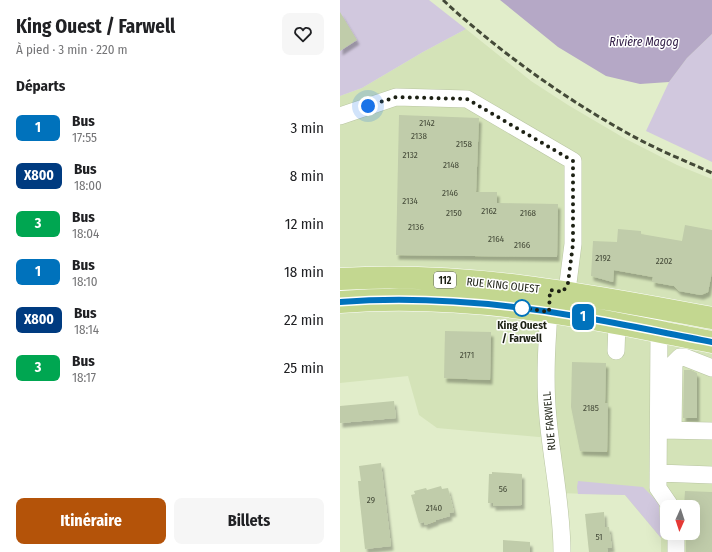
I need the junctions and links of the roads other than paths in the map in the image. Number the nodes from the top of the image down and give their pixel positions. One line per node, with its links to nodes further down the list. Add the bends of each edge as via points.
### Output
1 (340, 116): 3 (street, RUE FARWELL, via 396,97 467,99 573,161 573,244 568,283)
2 (340, 279): 3 (main road, RUE KING OUEST / 112, via 447,280)
3 (557, 291): 5 (street, RUE FARWELL); 6 (main road, RUE KING OUEST / 112)
4 (340, 302): 5 (main road, RUE KING OUEST / 112, via 432,301 518,307)
5 (549, 312): 7 (main road, RUE KING OUEST / 112); 18 (street, RUE FARWELL, via 546,397 560,510)
6 (712, 318)
7 (617, 324): 8 (main road, RUE KING OUEST / 112); 10 (street)
8 (659, 332): 9 (main road, RUE KING OUEST / 112); 12 (street)
9 (712, 342)
10 (616, 351)
11 (712, 368): 12 (street, via 684,357 680,357 674,363)
12 (666, 430): 13 (street); 14 (street)
13 (712, 431)
14 (658, 473): 15 (street); 16 (street, via 658,488)
15 (712, 475)
16 (666, 500)
17 (676, 540): 19 (street)
18 (562, 552)
19 (676, 552)

